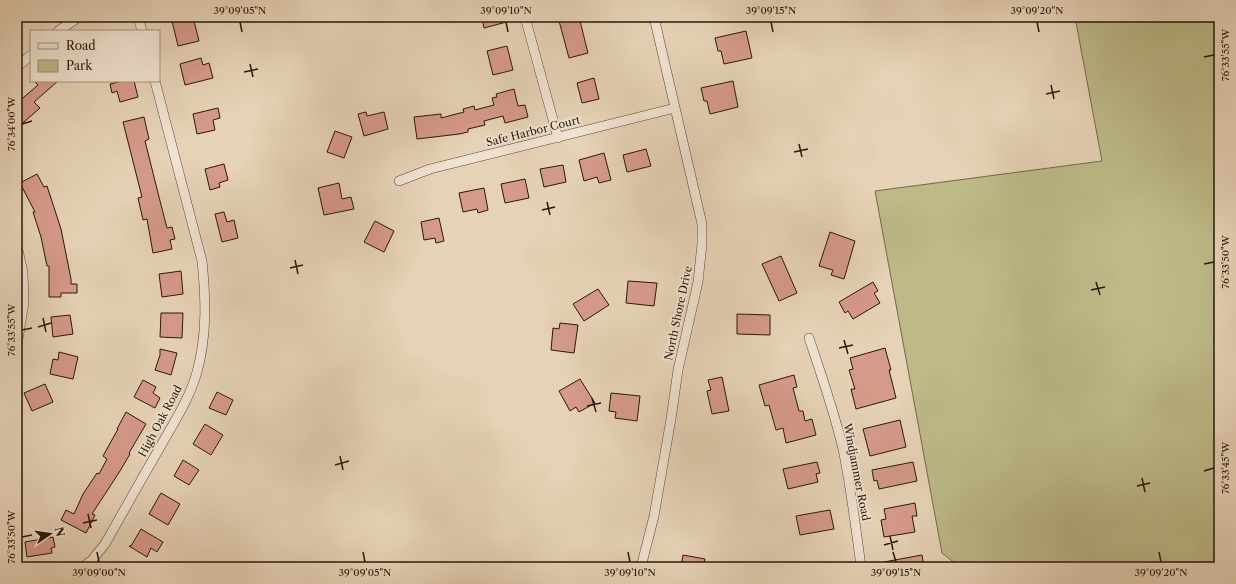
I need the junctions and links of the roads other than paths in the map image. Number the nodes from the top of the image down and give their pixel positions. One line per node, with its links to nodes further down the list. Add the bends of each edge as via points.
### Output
1 (79, 17): 5 (street)
2 (138, 17): 6 (street)
3 (525, 17): 11 (street)
4 (654, 17): 10 (street, North Shore Drive)
5 (60, 30)
6 (142, 30)
7 (30, 55): 8 (street)
8 (17, 67)
9 (155, 82): 16 (street, High Oak Road, via 202,261 206,322 202,350 197,372 183,407 105,544)
10 (675, 108): 11 (street, Safe Harbor Court); 17 (street, North Shore Drive, via 702,224 702,244 698,282 678,370 654,516)
11 (558, 138): 12 (street, Safe Harbor Court, via 430,169)
12 (399, 181)
13 (17, 244): 15 (street, via 23,273 24,295)
14 (809, 338): 18 (street, Windjammer Road, via 843,449)
15 (17, 346)
16 (83, 567)
17 (642, 567)
18 (861, 567)

